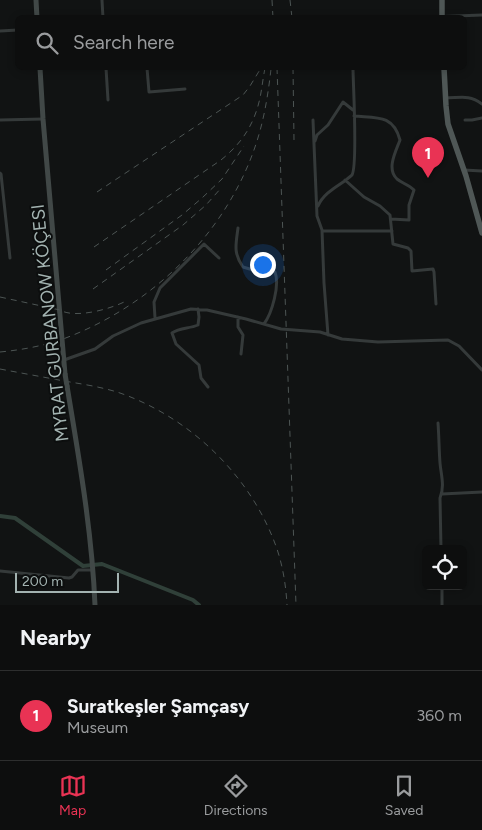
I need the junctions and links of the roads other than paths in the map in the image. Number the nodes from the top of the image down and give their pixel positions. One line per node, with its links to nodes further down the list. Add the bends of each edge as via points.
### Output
1 (36, 0): 4 (street)
2 (102, 0): 5 (street)
3 (442, 0): 6 (main road)
4 (37, 15)
5 (103, 15)
6 (442, 15)
7 (482, 15): 8 (street)
8 (467, 16)
9 (15, 30): 10 (street)
10 (0, 31)
11 (40, 70): 23 (street, MYRAT GURBANOW KÖÇESI)
12 (106, 70): 18 (street)
13 (147, 70): 16 (street, via 149,92)
14 (353, 70): 20 (street)
15 (444, 70): 17 (main road)
16 (185, 89)
17 (445, 98): 19 (street, via 469,97); 28 (main road, via 448,124)
18 (108, 100)
19 (482, 104)
20 (354, 110): 21 (street); 27 (street, via 343,102 317,135)
21 (354, 116): 31 (street, via 354,169 352,176); 33 (street, via 387,121 394,126 399,137 393,172 396,178 414,190 409,220)
22 (482, 118): 26 (street)
23 (43, 119): 24 (street); 47 (street, MYRAT GURBANOW KÖÇESI)
24 (0, 120)
25 (313, 120): 27 (street)
26 (465, 120)
27 (314, 144): 32 (street)
28 (464, 170): 29 (street); 37 (main road)
29 (482, 172)
30 (0, 173): 38 (street)
31 (345, 180): 32 (street, via 327,194); 33 (street, via 386,211)
32 (317, 209): 35 (street)
33 (391, 219): 36 (street)
34 (238, 228): 44 (street, via 236,253 243,268 274,272 276,275 272,309)
35 (322, 231): 36 (street); 45 (street)
36 (392, 231): 40 (street, via 393,244 411,251 412,271 433,269)
37 (482, 233)
38 (10, 258)
39 (218, 258): 43 (street, via 204,244 160,288 154,302)
40 (436, 304)
41 (198, 309): 42 (street); 43 (street); 49 (street, via 198,325 172,333 176,344 199,365 201,378)
42 (238, 317): 44 (street); 46 (street, via 242,335)
43 (155, 318): 47 (street, via 113,336 95,349)
44 (264, 324): 45 (street)
45 (328, 334): 48 (street, via 342,339 378,342 448,340 459,346)
46 (241, 354)
47 (64, 360): 54 (street, MYRAT GURBANOW KÖÇESI, bridge)
48 (482, 370)
49 (208, 387)
50 (438, 423): 52 (street)
51 (482, 492): 52 (street)
52 (442, 494): 53 (street)
53 (441, 545)
54 (93, 570): 55 (street, via 78,570 69,578); 57 (street, MYRAT GURBANOW KÖÇESI)
55 (0, 571)
56 (442, 590): 58 (street)
57 (94, 605)
58 (442, 605)

